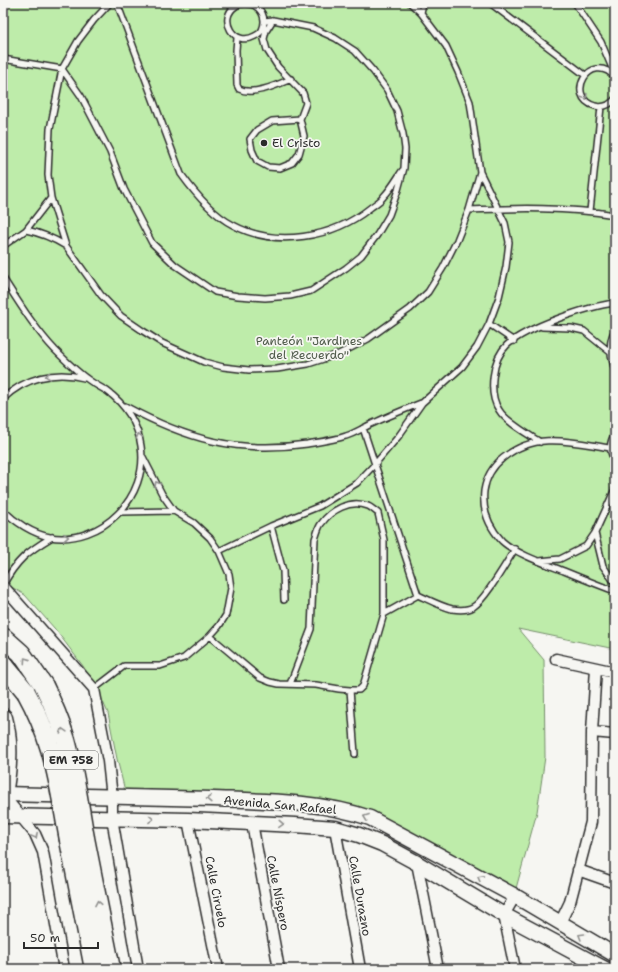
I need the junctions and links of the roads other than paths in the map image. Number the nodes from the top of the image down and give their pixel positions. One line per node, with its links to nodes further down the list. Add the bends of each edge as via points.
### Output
1 (110, 3): 13 (lane, via 78,41)
2 (117, 3): 20 (lane, via 181,174 198,196 232,225 268,236 288,238 336,229 359,217 384,197)
3 (246, 3): 10 (lane, via 255,5 262,12); 11 (lane, via 236,6 230,12 227,22 230,31)
4 (410, 3): 8 (lane)
5 (423, 3): 8 (lane)
6 (490, 3): 14 (lane)
7 (575, 3): 15 (lane, via 601,42)
8 (421, 13): 21 (lane, via 446,46 470,102)
9 (273, 20): 10 (lane); 16 (lane, via 264,39 267,50 278,67); 20 (lane, via 312,28 335,38 355,51 387,90 397,111 405,149)
10 (264, 21): 11 (lane, via 260,33 249,39)
11 (237, 38): 16 (lane, via 239,89 248,91 269,88)
12 (3, 58): 13 (lane)
13 (62, 69): 20 (lane, via 85,103 152,243 175,265 215,292 265,298 290,296 311,291 330,280 361,256 378,235 389,215); 22 (lane, via 50,129 48,175)
14 (585, 75): 15 (lane, via 590,71 604,69); 18 (lane, one-way to 18, via 580,87 584,98 589,104)
15 (615, 76)
16 (291, 79): 19 (lane, via 303,93 306,104)
17 (615, 99): 18 (lane, via 607,106)
18 (601, 107): 25 (lane)
19 (300, 119): 19 (lane, via 304,136 299,154 292,163 280,168 268,167 256,160 250,139 257,130 272,121)
20 (404, 168)
21 (480, 172): 23 (lane); 24 (lane)
22 (51, 198): 27 (lane); 29 (lane)
23 (499, 209): 24 (lane); 25 (lane); 32 (lane, via 509,242 499,298)
24 (469, 210): 29 (lane, via 443,268 428,292 410,309 368,339 339,354 308,364 278,369 249,370 223,367 204,362 162,343 122,316 101,295)
25 (590, 211): 26 (lane)
26 (615, 215)
27 (26, 230): 28 (lane); 29 (lane, via 51,237)
28 (3, 246)
29 (66, 246)
30 (3, 278): 38 (lane, via 54,348)
31 (615, 302): 33 (lane, via 580,311)
32 (489, 324): 35 (lane); 40 (lane, via 462,367)
33 (539, 327): 35 (lane); 36 (lane, via 584,331)
34 (615, 330): 36 (lane, via 610,342)
35 (514, 341): 44 (lane, via 507,345 497,360 493,395 499,411 515,426)
36 (610, 352): 37 (lane)
37 (615, 371)
38 (87, 379): 39 (lane, one-way to 39, via 66,375 42,377 19,386); 41 (lane, via 107,391)
39 (3, 399)
40 (422, 403): 42 (lane); 48 (lane)
41 (122, 405): 42 (lane, via 177,431 227,445 281,448 346,436); 46 (lane, one-way to 41, via 137,429)
42 (363, 428): 48 (lane)
43 (615, 434): 45 (lane)
44 (540, 442): 45 (lane, via 556,440); 56 (lane, via 524,445 498,462 488,476 485,488 485,513 503,541)
45 (610, 448): 47 (lane)
46 (142, 455): 51 (lane, one-way to 46); 52 (lane, via 138,484)
47 (615, 461)
48 (376, 464): 53 (lane, via 357,483 320,506); 62 (lane)
49 (615, 489): 54 (lane)
50 (3, 510): 55 (lane, via 28,528)
51 (174, 511): 52 (lane); 57 (lane, via 194,522)
52 (121, 512): 55 (lane, one-way to 52, via 74,536 93,531)
53 (271, 526): 57 (lane); 63 (lane, via 283,571)
54 (595, 533): 58 (lane, via 586,546 573,554 560,560); 59 (lane, via 603,566)
55 (52, 537): 60 (lane, via 19,560)
56 (515, 549): 58 (lane); 62 (lane, via 480,601 473,607 453,609)
57 (219, 551): 65 (lane, via 229,574 231,588 226,615)
58 (537, 561): 61 (lane)
59 (615, 583)
60 (3, 585): 72 (street)
61 (615, 591)
62 (418, 595): 64 (lane)
63 (284, 600)
64 (384, 614): 71 (lane, via 384,540 378,513 368,506 346,505 320,525 315,539 311,629); 73 (lane, via 363,686 359,690)
65 (210, 636): 71 (lane, via 260,678); 72 (lane, via 184,658 160,666 124,666)
66 (3, 637): 86 (highway, EM 758, one-way to 66, bridge, via 71,758 53,705 44,686 21,653)
67 (556, 659): 69 (street)
68 (3, 664): 86 (highway, EM 758, bridge, via 26,692 40,720)
69 (596, 668): 70 (street); 75 (street)
70 (615, 672)
71 (290, 684): 73 (lane)
72 (94, 689): 79 (street)
73 (350, 690): 77 (lane)
74 (3, 718): 78 (highway, via 8,758)
75 (592, 732): 76 (street); 88 (street, via 591,822)
76 (615, 734)
77 (355, 754)
78 (3, 794): 79 (main road, Avenida San Rafael); 81 (street)
79 (112, 797): 82 (street); 90 (main road, Avenida San Rafael, one-way to 79, via 370,818 352,812 320,806 258,801)
80 (3, 816): 81 (main road, Avenida San Rafael)
81 (21, 816): 82 (main road, Avenida San Rafael); 94 (street, one-way to 94, via 35,834 43,852)
82 (112, 818): 83 (main road, Avenida San Rafael, one-way to 83); 97 (street)
83 (188, 820): 84 (main road, Avenida San Rafael); 98 (street, Calle Ciruelo)
84 (252, 822): 85 (main road, Avenida San Rafael, one-way to 85); 99 (street, Calle Níspero)
85 (335, 828): 87 (main road, Avenida San Rafael, via 382,844); 100 (street, Calle Durazno)
86 (77, 839): 95 (highway, EM 758); 96 (highway, EM 758, one-way to 86)
87 (417, 863): 91 (main road, Avenida San Rafael); 101 (street)
88 (578, 870): 89 (street); 92 (street, via 570,902)
89 (615, 883)
90 (515, 896): 91 (street); 92 (main road, Avenida San Rafael)
91 (504, 915): 102 (street); 103 (main road, Avenida San Rafael)
92 (560, 923): 93 (main road, Avenida San Rafael, one-way to 92)
93 (615, 956)
94 (64, 969)
95 (94, 969)
96 (111, 969)
97 (138, 969)
98 (218, 969)
99 (279, 969)
100 (360, 969)
101 (438, 969)
102 (515, 969)
103 (605, 969)

